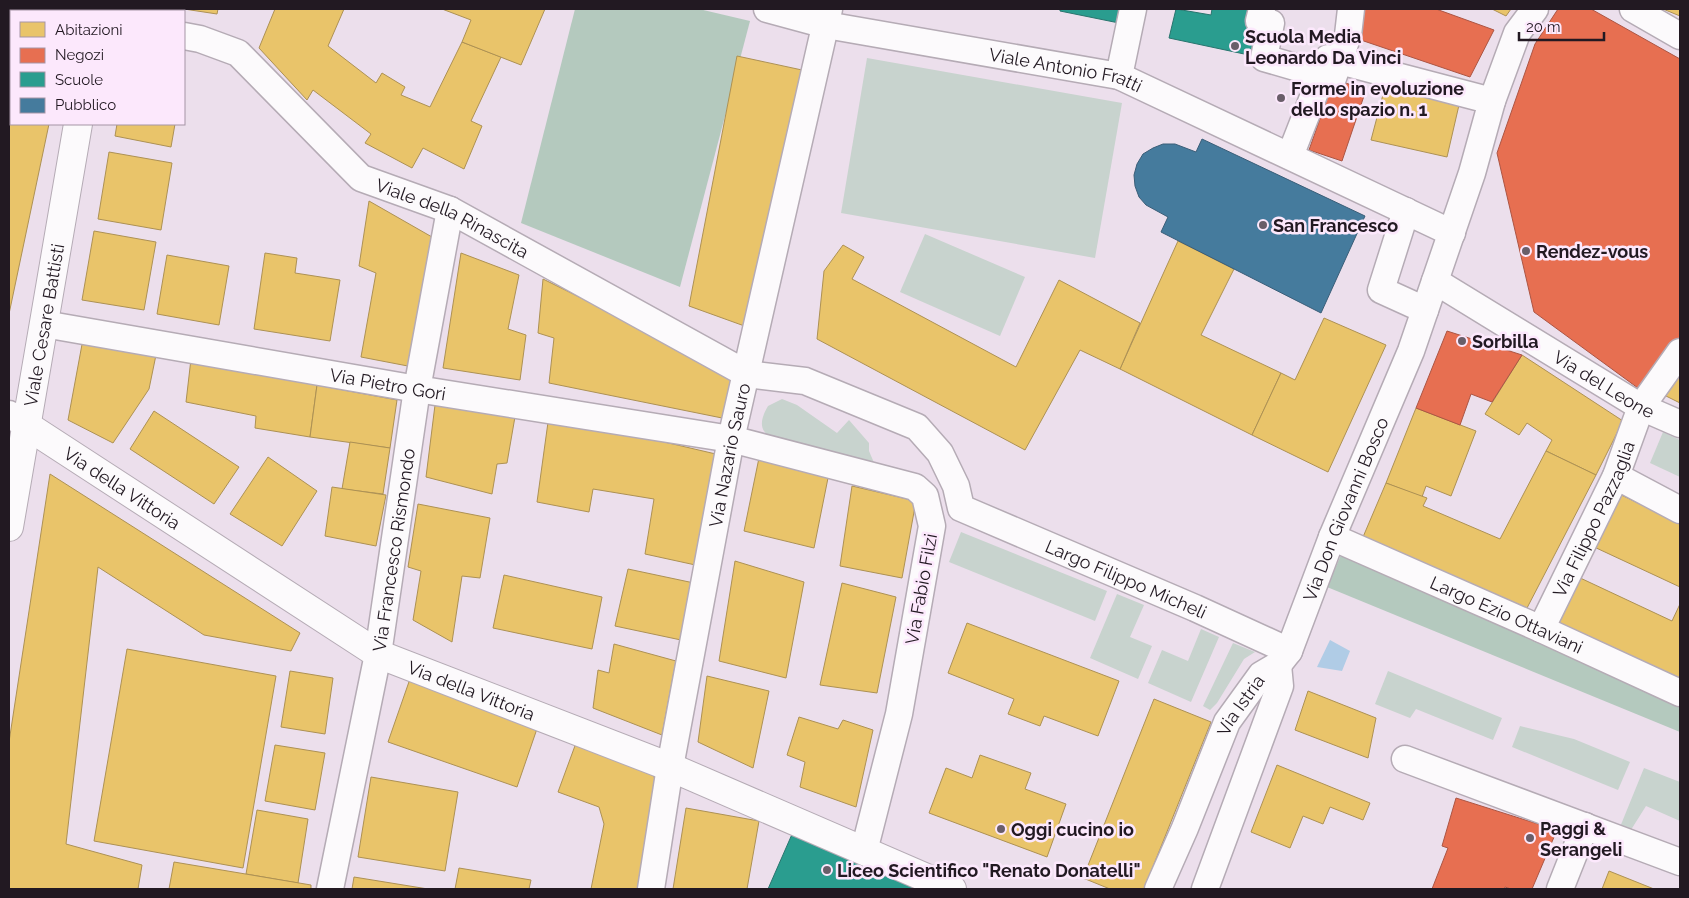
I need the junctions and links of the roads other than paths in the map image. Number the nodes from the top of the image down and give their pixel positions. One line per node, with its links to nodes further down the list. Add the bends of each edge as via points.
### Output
1 (767, 9): 8 (street, Viale Antonio Fratti)
2 (1262, 9): 11 (street, via 1259,21 1271,23 1264,58)
3 (1334, 9): 11 (street)
4 (1351, 9): 11 (street, via 1348,35)
5 (1535, 9): 13 (street, Via Don Giovanni Bosco, via 1517,33)
6 (1633, 9): 10 (street)
7 (1133, 12): 12 (street)
8 (828, 17): 12 (street, Viale Antonio Fratti); 23 (street, Via Nazario Sauro)
9 (185, 36): 16 (street, Viale della Rinascita, via 238,54 361,178)
10 (1680, 36)
11 (1329, 65): 13 (street); 15 (street)
12 (1119, 76): 15 (street, Viale Antonio Fratti)
13 (1492, 100): 18 (street, Via Don Giovanni Bosco)
14 (78, 125): 21 (street, Viale Cesare Battisti)
15 (1290, 156): 17 (street, Viale Antonio Fratti)
16 (450, 210): 23 (street, Viale della Rinascita); 24 (street, Via Francesco Rismondo)
17 (1406, 211): 18 (street, Viale Antonio Fratti); 20 (street, via 1381,290)
18 (1452, 233): 19 (street, Via Don Giovanni Bosco)
19 (1435, 281): 20 (street, Via Don Giovanni Bosco); 25 (street, Via del Leone)
20 (1426, 310): 34 (street, Via Don Giovanni Bosco)
21 (44, 324): 24 (street, Via Pietro Gori); 26 (street, Viale Cesare Battisti)
22 (1680, 352): 25 (street, Via Filippo Pazzaglia)
23 (747, 374): 28 (street, Via Nazario Sauro); 31 (street, via 805,381 917,427 940,453 956,486)
24 (417, 389): 28 (street, Via Pietro Gori); 36 (street, Via Francesco Rismondo)
25 (1641, 407): 27 (street, Via del Leone); 29 (street, Via Filippo Pazzaglia)
26 (18, 419): 33 (street, Viale Cesare Battisti); 36 (street, Via della Vittoria)
27 (1680, 424)
28 (732, 439): 30 (street, via 916,487); 40 (street, Via Nazario Sauro)
29 (1616, 476): 32 (street); 35 (street, Via Filippo Pazzaglia)
30 (925, 496): 31 (street, Largo Filippo Micheli); 42 (street, Via Fabio Filzi, via 932,526 899,714)
31 (960, 508): 37 (street, Largo Filippo Micheli, via 1195,608)
32 (1680, 510)
33 (9, 527)
34 (1332, 537): 35 (street, Largo Ezio Ottaviani); 37 (street, Via Don Giovanni Bosco)
35 (1541, 628): 38 (street, Largo Ezio Ottaviani)
36 (378, 654): 40 (street, Via della Vittoria); 44 (street, Via Francesco Rismondo)
37 (1284, 658): 47 (street, Via Istria, via 1261,675 1227,722); 48 (street, Via Istria, via 1280,686)
38 (1680, 693)
39 (1406, 759): 41 (street)
40 (670, 767): 42 (street, Via della Vittoria); 45 (street, Via Nazario Sauro)
41 (1585, 826): 43 (street); 49 (street)
42 (864, 851): 46 (street, Via della Vittoria)
43 (1680, 862)
44 (330, 889)
45 (651, 889)
46 (952, 889)
47 (1158, 889)
48 (1205, 889)
49 (1560, 889)

